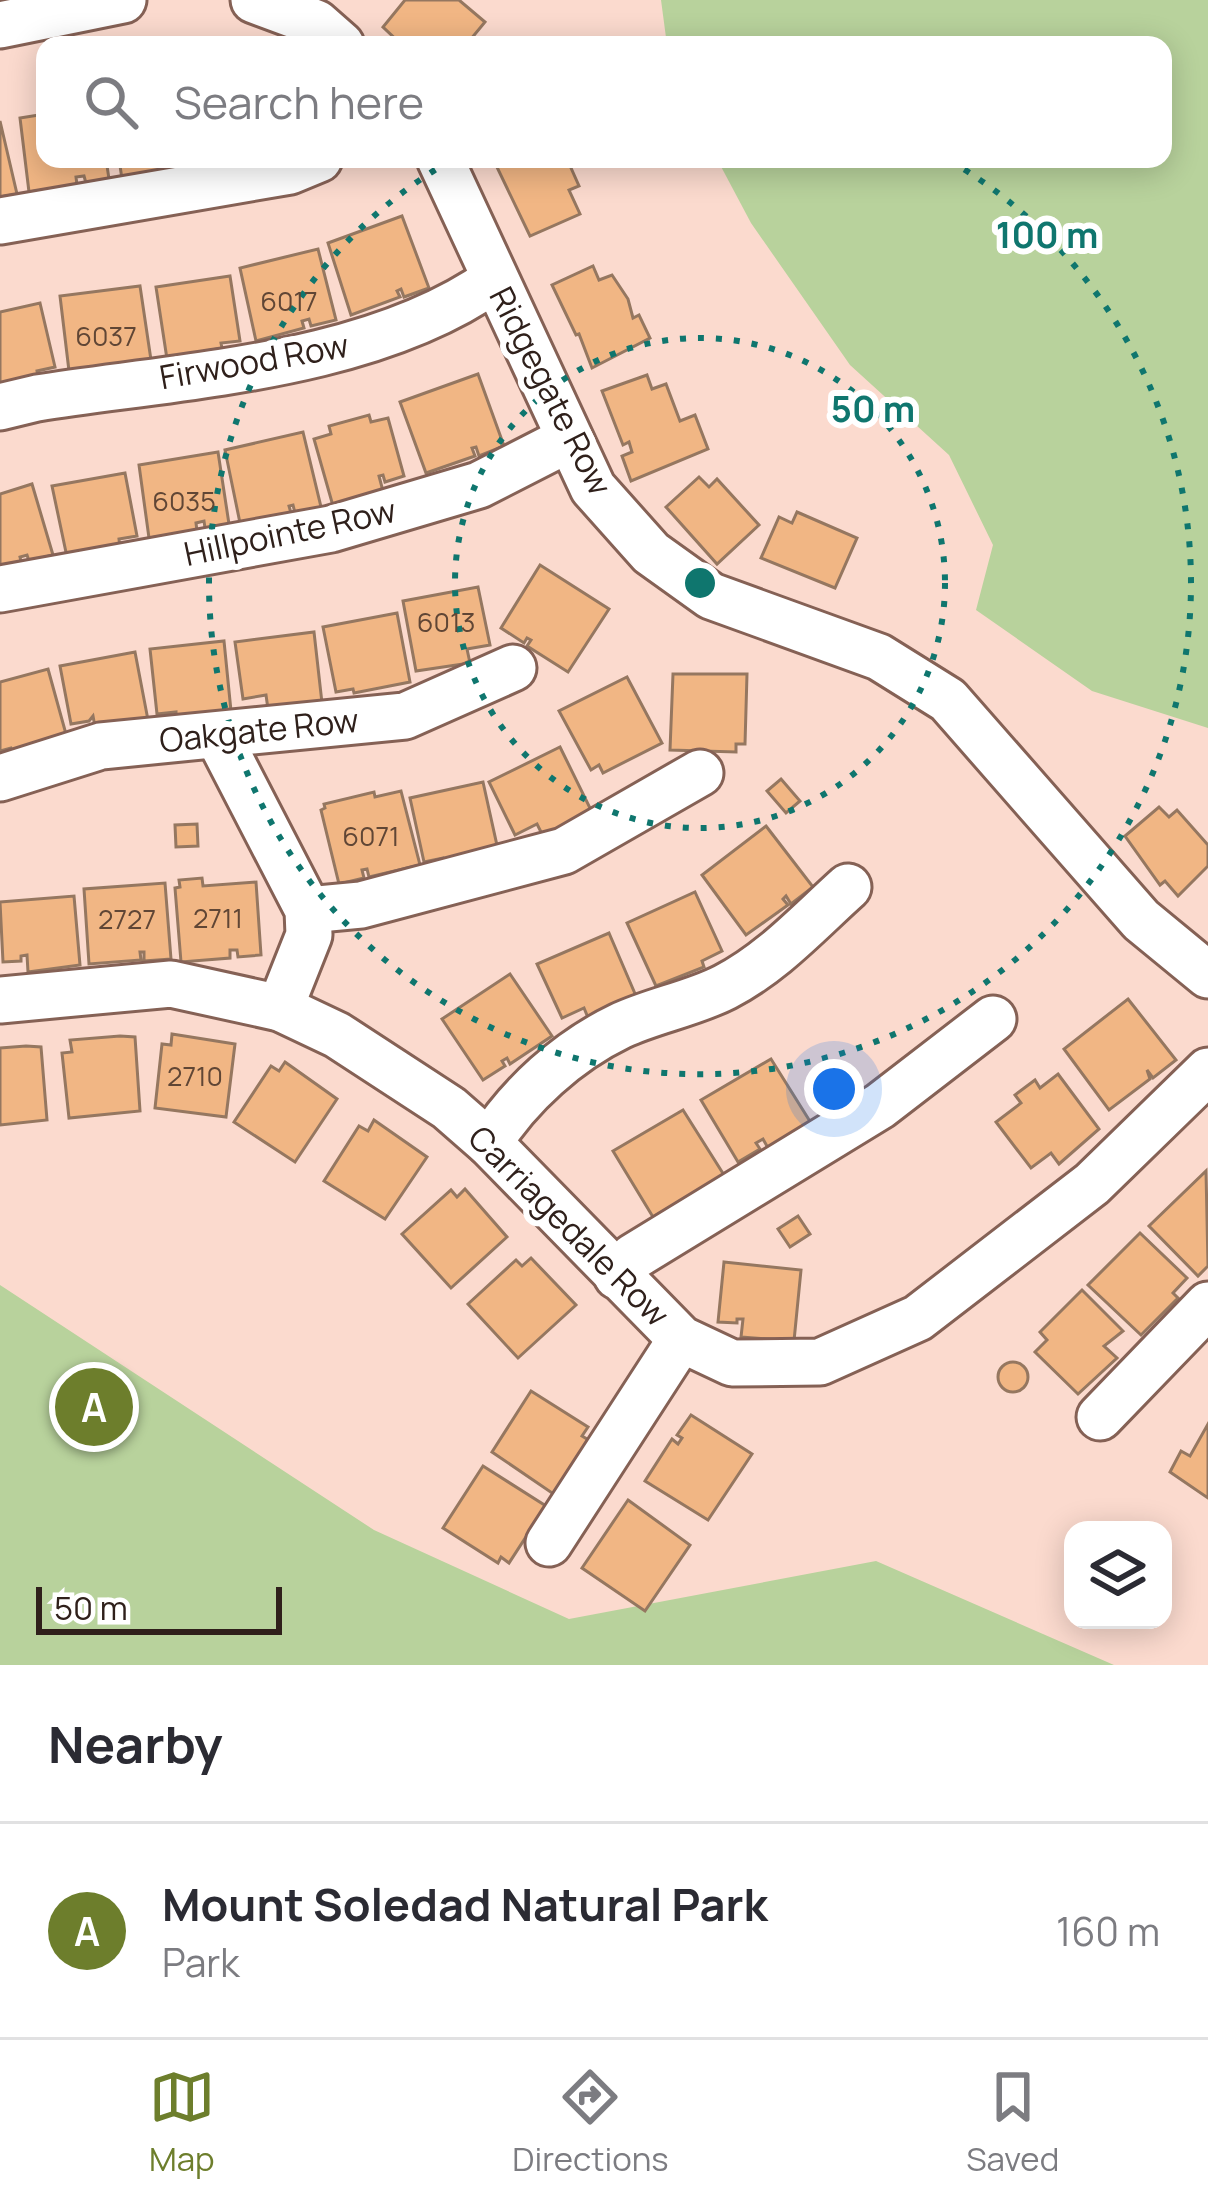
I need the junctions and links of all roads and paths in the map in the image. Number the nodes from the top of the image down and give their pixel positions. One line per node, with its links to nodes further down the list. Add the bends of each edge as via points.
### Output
1 (123, 0): 4 (street)
2 (254, 0): 3 (street)
3 (329, 23)
4 (0, 26)
5 (297, 168): 7 (street)
6 (444, 168): 8 (street, Ridgegate Row)
7 (0, 221)
8 (495, 280): 9 (street, Firwood Row, via 466,300 334,352); 10 (street, Ridgegate Row)
9 (0, 407)
10 (569, 439): 11 (street, Hillpointe Row, via 478,485 331,529); 18 (street, Ridgegate Row, via 593,488 651,554 711,596 880,657 948,700 1141,920)
11 (0, 589)
12 (513, 668): 13 (street, Oakgate Row, via 405,716)
13 (218, 736): 15 (street, Oakgate Row, via 100,746); 17 (street)
14 (700, 773): 17 (street, via 564,851 361,905)
15 (0, 778)
16 (848, 887): 23 (street, via 760,967 568,1057)
17 (308, 910): 20 (street, via 309,935)
18 (1208, 975)
19 (0, 1000): 20 (street, Carriagedale Row, via 171,984)
20 (280, 1007): 23 (street, Carriagedale Row, via 337,1035)
21 (992, 1019): 24 (street, via 880,1106 633,1257)
22 (1208, 1071): 26 (street, Carriagedale Row, via 1092,1184 918,1318 820,1362 732,1363)
23 (489, 1143): 24 (street, Carriagedale Row)
24 (617, 1276): 26 (street, Carriagedale Row)
25 (1208, 1305): 27 (street)
26 (681, 1339): 28 (street)
27 (1100, 1417)
28 (549, 1543)

